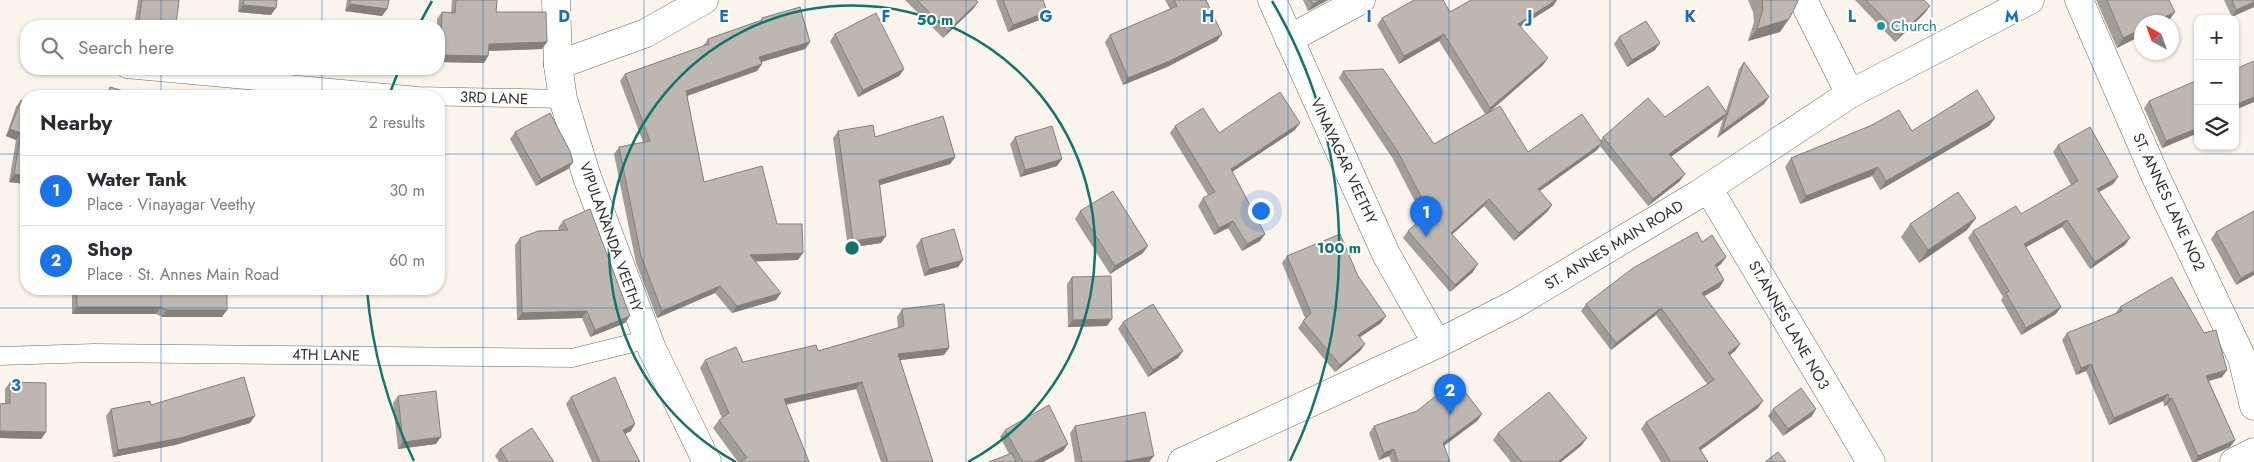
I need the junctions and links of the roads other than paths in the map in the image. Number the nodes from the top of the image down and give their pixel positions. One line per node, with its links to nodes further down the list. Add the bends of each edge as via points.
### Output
1 (556, 0): 9 (street, VIPULANANDA VEETHY)
2 (704, 0): 9 (street, via 646,33)
3 (1272, 0): 8 (street, VINAYAGAR VEETHY)
4 (1361, 0): 8 (street)
5 (1803, 0): 12 (street)
6 (2030, 0): 12 (street, ST. ANNES MAIN ROAD)
7 (2078, 0): 19 (street, ST. ANNES LANE NO2, via 2242,358)
8 (1289, 39): 17 (street, VINAYAGAR VEETHY, via 1386,254)
9 (558, 65): 14 (street, VIPULANANDA VEETHY)
10 (191, 75): 11 (lane, 3RD LANE)
11 (353, 90)
12 (1850, 94): 15 (street, ST. ANNES MAIN ROAD)
13 (445, 97): 14 (lane, 3RD LANE)
14 (563, 99): 16 (street, VIPULANANDA VEETHY, via 587,176)
15 (1708, 188): 17 (street, ST. ANNES MAIN ROAD, via 1515,304); 23 (street, ST.ANNES LANE NO3)
16 (649, 339): 18 (lane, 4TH LANE, via 572,358 94,353); 21 (street, VIPULANANDA VEETHY)
17 (1437, 344): 22 (street, ST. ANNES MAIN ROAD)
18 (0, 356)
19 (2254, 406)
20 (2254, 452): 24 (street)
21 (707, 462)
22 (1182, 462)
23 (1871, 462)
24 (2234, 462)

